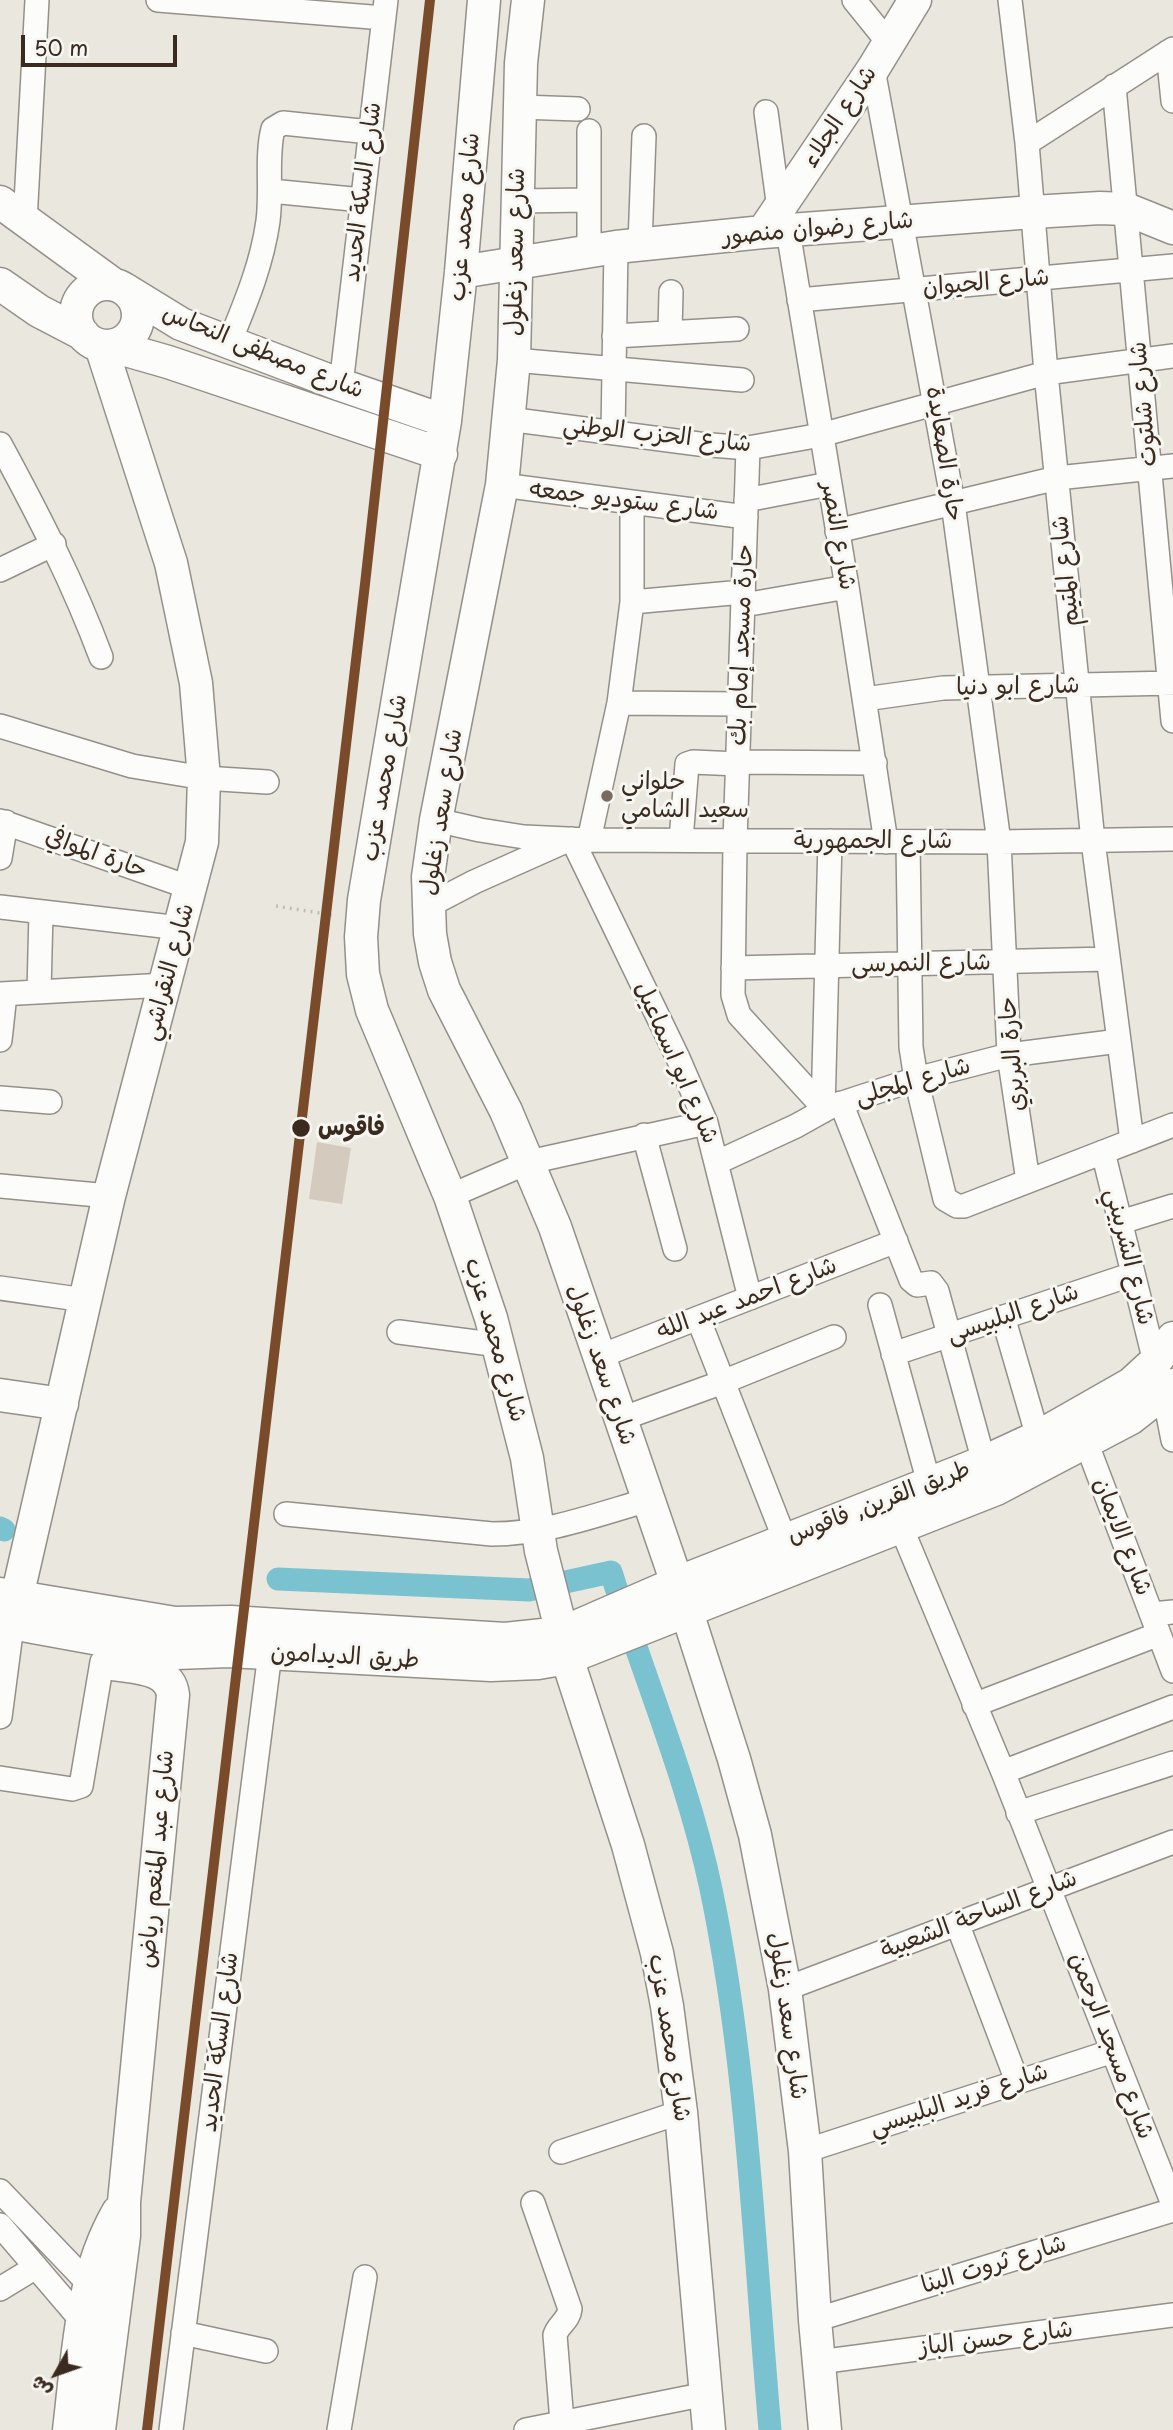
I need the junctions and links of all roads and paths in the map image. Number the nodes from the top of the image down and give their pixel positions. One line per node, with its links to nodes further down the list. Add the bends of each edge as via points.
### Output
1 (37, 0): 30 (street)
2 (158, 0): 8 (street)
3 (484, 0): 11 (street, شارع محمد عزب)
4 (528, 0): 12 (street, شارع سعد زغلول)
5 (854, 0): 9 (street)
6 (915, 0): 9 (street, شارع الجلاء)
7 (1010, 0): 22 (street, شارع المتيم)
8 (385, 9): 20 (street, شارع السكة الحديد)
9 (888, 42): 13 (street, شارع الجلاء)
10 (1171, 50): 14 (street); 15 (street)
11 (477, 60): 12 (street); 38 (street, شارع محمد عزب)
12 (521, 63): 16 (street, شارع سعد زغلول)
13 (873, 69): 31 (street, حارة الصعايدة); 32 (street, شارع الجلاء)
14 (1114, 86): 22 (street); 28 (street, شارع شلتوت)
15 (1173, 101)
16 (520, 107): 17 (street); 26 (street, شارع سعد زغلول)
17 (578, 109)
18 (766, 112): 32 (street, شارع النصر)
19 (589, 131): 25 (street)
20 (370, 132): 23 (street, via 276,125); 24 (street, شارع السكة الحديد)
21 (644, 136): 34 (street)
22 (1027, 143): 29 (street, شارع المتيم)
23 (271, 191): 24 (street); 48 (street, via 260,259)
24 (362, 200): 56 (street, شارع السكة الحديد)
25 (589, 200): 26 (street); 34 (street)
26 (517, 201): 35 (street, شارع سعد زغلول)
27 (0, 202): 30 (street, شارع مصطفى النحاس)
28 (1126, 209): 29 (street, شارع رضوان منصور); 33 (street, شارع رضوان منصور); 37 (street, شارع شلتوت)
29 (1033, 212): 31 (street, شارع رضوان منصور); 39 (street, شارع المتيم)
30 (25, 221): 41 (street, شارع مصطفى النحاس)
31 (901, 222): 32 (street, شارع رضوان منصور); 42 (street, حارة الصعايدة)
32 (777, 224): 34 (street, شارع رضوان منصور); 44 (street, شارع النصر)
33 (1173, 228)
34 (615, 247): 35 (street, شارع رضوان منصور); 47 (street)
35 (516, 264): 38 (street, شارع رضوان منصور); 51 (street, شارع سعد زغلول)
36 (1173, 266): 37 (street, شارع الحيوان)
37 (1132, 270): 39 (street, شارع الحيوان); 52 (street, شارع شلتوت)
38 (461, 272): 59 (street, شارع محمد عزب)
39 (1038, 278): 42 (street, شارع الحيوان); 54 (street, شارع المتيم)
40 (0, 284): 49 (street, شارع مصطفى النحاس)
41 (119, 287): 48 (street, شارع مصطفى النحاس, via 181,324); 49 (street, via 137,306 136,327 130,336); 49 (street, via 104,284 93,288 79,303 78,324)
42 (914, 289): 44 (street, شارع الحيوان); 57 (street, حارة الصعايدة)
43 (671, 292): 46 (street)
44 (799, 300): 61 (street, شارع النصر)
45 (737, 329): 46 (street)
46 (670, 333): 47 (street)
47 (614, 336): 53 (street)
48 (230, 341): 56 (street, شارع مصطفى النحاس)
49 (98, 342): 64 (street, شارع مصطفى النحاس); 90 (street, شارع النقراشي, via 171,563 196,683)
50 (1173, 356): 52 (street, شارع الحزب الوطني)
51 (514, 360): 53 (street); 58 (street, شارع سعد زغلول)
52 (1140, 360): 54 (street, شارع الحزب الوطني); 66 (street, شارع شلتوت)
53 (614, 369): 55 (street); 60 (street)
54 (1046, 373): 57 (street, شارع الحزب الوطني); 67 (street, شارع المتيم)
55 (742, 380)
56 (341, 385): 59 (street, شارع مصطفى النحاس)
57 (936, 404): 61 (street, شارع الحزب الوطني); 71 (street, حارة الصعايدة)
58 (508, 419): 60 (street, شارع الحزب الوطني); 69 (street, شارع سعد زغلول)
59 (445, 421): 64 (street, شارع محمد عزب)
60 (613, 433): 63 (street, شارع الحزب الوطني)
61 (821, 435): 63 (street, شارع الحزب الوطني); 68 (street, شارع النصر)
62 (0, 444): 74 (street)
63 (748, 448): 72 (street, حارة مسجد إمام بك)
64 (441, 454): 135 (street, شارع محمد عزب, via 361,937 363,974 372,1010)
65 (1173, 466): 66 (street)
66 (1149, 468): 67 (street); 80 (street, شارع شلتوت)
67 (1057, 478): 71 (street); 82 (street, شارع المتيم)
68 (829, 484): 72 (street, شارع ستوديو جمعه); 73 (street, شارع النصر)
69 (502, 485): 70 (street, شارع ستوديو جمعه); 92 (street, شارع سعد زغلول)
70 (632, 502): 72 (street, شارع ستوديو جمعه); 78 (street)
71 (953, 503): 73 (street); 81 (street, حارة الصعايدة)
72 (746, 509): 77 (street, حارة مسجد إمام بك)
73 (837, 531): 76 (street, شارع النصر)
74 (54, 544): 75 (street); 79 (street)
75 (0, 569)
76 (847, 587): 77 (street); 83 (street, شارع النصر)
77 (743, 599): 78 (street); 85 (street, حارة مسجد إمام بك)
78 (632, 602): 84 (street)
79 (101, 657)
80 (1171, 684): 82 (street, شارع ابو دنيا); 86 (street, شارع شلتوت)
81 (977, 686): 82 (street, شارع ابو دنيا); 83 (street, شارع ابو دنيا); 101 (street, حارة الصعايدة)
82 (1078, 686): 99 (street, شارع المتيم)
83 (865, 699): 89 (street, شارع النصر)
84 (620, 703): 85 (street); 94 (street)
85 (740, 704): 88 (street, حارة مسجد إمام بك)
86 (1173, 721)
87 (0, 726): 90 (street, via 132,766)
88 (738, 763): 89 (street); 96 (street, via 687,764); 97 (street, حارة مسجد إمام بك)
89 (874, 763): 100 (street, شارع النصر)
90 (204, 778): 91 (street); 103 (street, شارع النقراشي, via 202,842)
91 (267, 782)
92 (436, 820): 94 (street, شارع الجمهورية, via 524,837); 105 (street, شارع سعد زغلول)
93 (3, 821): 102 (street); 103 (street, حارة الموافي)
94 (580, 839): 96 (street, شارع الجمهورية); 105 (street, شارع الجمهورية); 125 (street, شارع ابو اسماعيل)
95 (1173, 839): 99 (street, شارع الجمهورية)
96 (681, 840): 97 (street, شارع الجمهورية)
97 (735, 841): 98 (street, شارع الجمهورية); 114 (street, حارة مسجد إمام بك)
98 (830, 841): 100 (street, شارع الجمهورية); 113 (street)
99 (1094, 841): 101 (street, شارع الجمهورية); 110 (street, شارع المتيم)
100 (897, 842): 101 (street, شارع الجمهورية); 112 (street, شارع النصر)
101 (999, 842): 111 (street, حارة البربري)
102 (0, 858)
103 (191, 888): 109 (street, شارع النقراشي)
104 (276, 906): 108 (path)
105 (428, 906): 130 (street, شارع سعد زغلول, via 435,962 444,990)
106 (0, 907): 107 (street)
107 (41, 912): 109 (street); 116 (street)
108 (332, 915)
109 (180, 928): 115 (street, شارع النقراشي)
110 (1108, 959): 111 (street, شارع النمرسى); 119 (street, شارع المتيم)
111 (1006, 962): 112 (street, شارع النمرسى); 120 (street, حارة البربري)
112 (910, 964): 113 (street, شارع النمرسى); 121 (street, شارع النصر)
113 (827, 966): 114 (street, شارع النمرسى); 124 (street)
114 (733, 968): 124 (street, حارة مسجد إمام بك, via 739,1015)
115 (166, 985): 116 (street); 134 (street, شارع النقراشي)
116 (39, 992): 117 (street)
117 (2, 994): 118 (street)
118 (0, 1040)
119 (1119, 1041): 120 (street, شارع المجلى); 128 (street, شارع المتيم)
120 (1009, 1055): 121 (street, شارع المجلى); 132 (street, حارة البربري)
121 (916, 1079): 124 (street, شارع المجلى); 132 (street, شارع النصر, via 942,1193 950,1203 964,1206)
122 (0, 1098): 123 (street)
123 (50, 1102)
124 (829, 1107): 131 (street, شارع المجلى); 138 (street)
125 (706, 1123): 127 (street); 131 (street, شارع ابو اسماعيل)
126 (1170, 1132): 128 (street)
127 (644, 1135): 130 (street); 139 (street)
128 (1132, 1141): 129 (street)
129 (1103, 1152): 132 (street); 137 (street, شارع الشربيني)
130 (529, 1162): 135 (street); 152 (street, شارع سعد زغلول)
131 (718, 1162): 142 (street, شارع ابو اسماعيل)
132 (1028, 1181)
133 (0, 1186): 134 (street)
134 (109, 1196): 143 (street, شارع النقراشي)
135 (450, 1196): 150 (street, شارع محمد عزب)
136 (1173, 1206): 137 (street)
137 (1121, 1223): 140 (street, شارع الشربيني)
138 (896, 1241): 142 (street, شارع احمد عبد الله); 148 (street, via 913,1282 935,1287)
139 (675, 1249)
140 (1133, 1274): 145 (street, شارع البلبيسى); 153 (street, شارع الشربيني)
141 (0, 1288): 143 (street)
142 (750, 1298): 146 (street, شارع احمد عبد الله)
143 (85, 1300): 156 (street, شارع النقراشي)
144 (880, 1305): 151 (street)
145 (1003, 1317): 148 (street, شارع البلبيسى); 158 (street)
146 (698, 1318): 152 (street, شارع احمد عبد الله); 154 (street)
147 (399, 1332): 150 (street)
148 (949, 1336): 151 (street, شارع البلبيسى); 161 (street)
149 (834, 1337): 154 (street)
150 (499, 1345): 167 (street, شارع محمد عزب, via 527,1458)
151 (893, 1354): 162 (street)
152 (598, 1357): 157 (street, شارع سعد زغلول)
153 (1166, 1370): 158 (street, طريق القرين, فاقوس, via 1131,1384); 159 (street, شارع الشربيني); 160 (street, طريق القرين, فاقوس, via 1143,1411)
154 (723, 1382): 157 (street); 166 (street)
155 (0, 1395): 156 (street)
156 (62, 1404): 169 (street, شارع النقراشي)
157 (621, 1419): 163 (street, شارع سعد زغلول)
158 (1038, 1437): 161 (street, طريق القرين, فاقوس)
159 (1173, 1440)
160 (1086, 1442): 165 (street, طريق القرين, فاقوس, via 996,1489); 170 (street, شارع الايمان)
161 (984, 1462): 162 (street, طريق القرين, فاقوس)
162 (929, 1483): 166 (street, طريق القرين, فاقوس)
163 (648, 1500): 167 (street); 168 (street, شارع سعد زغلول)
164 (286, 1514): 167 (street)
165 (901, 1527): 168 (street, طريق القرين, فاقوس); 176 (street, شارع مسجد الرحمن)
166 (785, 1540): 168 (street, طريق القرين, فاقوس)
167 (539, 1541): 171 (street, شارع محمد عزب)
168 (669, 1603): 171 (street, طريق القرين, فاقوس); 186 (street, شارع سعد زغلول, via 734,1759 755,1835)
169 (8, 1615): 172 (street, طريق الديدامون, via 244,1622); 173 (street, طريق الديدامون, via 176,1653); 174 (street, شارع عبد المنعم رياض); 178 (street)
170 (1161, 1620): 175 (street, شارع الايمان); 176 (street)
171 (572, 1635): 172 (street, طريق الديدامون, via 538,1663 491,1665); 189 (street, شارع محمد عزب, via 643,1899 667,2006)
172 (399, 1647): 173 (street, طريق الديدامون)
173 (270, 1653): 204 (street, شارع السكة الحديد)
174 (102, 1662): 181 (street, via 81,1786 72,1790); 200 (street, شارع عبد المنعم رياض, via 159,1673 169,1682 173,1695 124,2202 110,2227)
175 (1173, 1671)
176 (974, 1705): 180 (street, شارع مسجد الرحمن)
177 (1173, 1707): 180 (street)
178 (0, 1717)
179 (1173, 1763): 182 (street)
180 (1003, 1772): 182 (street, شارع مسجد الرحمن)
181 (0, 1778)
182 (1018, 1814): 184 (street, شارع مسجد الرحمن)
183 (1173, 1842): 184 (street, شارع الساحة الشعبية)
184 (1049, 1888): 185 (street, شارع الساحة الشعبية); 187 (street, شارع مسجد الرحمن)
185 (957, 1923): 186 (street, شارع الساحة الشعبية); 188 (street)
186 (785, 1989): 190 (street, شارع سعد زغلول)
187 (1113, 2051): 188 (street, شارع فريد البلبيسي); 194 (street, شارع مسجد الرحمن)
188 (1017, 2081): 190 (street, شارع فريد البلبيسي)
189 (681, 2112): 191 (street); 207 (street, شارع محمد عزب)
190 (805, 2151): 202 (street, شارع سعد زغلول)
191 (561, 2152)
192 (0, 2191): 200 (street)
193 (533, 2203): 208 (street, via 570,2309 555,2335)
194 (1173, 2204)
195 (1173, 2210): 202 (street, شارع ثروت البنا)
196 (0, 2225): 197 (street)
197 (36, 2267): 199 (street); 203 (street)
198 (365, 2277): 212 (street)
199 (0, 2289)
200 (103, 2290): 203 (street, شارع عبد المنعم رياض)
201 (1173, 2315): 206 (street, شارع حسن الباز)
202 (815, 2320): 206 (street, شارع سعد زغلول)
203 (96, 2327): 209 (street, شارع عبد المنعم رياض); 210 (street, شارع عبد المنعم رياض)
204 (183, 2333): 205 (street); 211 (street, شارع السكة الحديد)
205 (266, 2351)
206 (819, 2362): 215 (street, شارع سعد زغلول)
207 (706, 2393): 208 (street); 214 (street, شارع محمد عزب)
208 (562, 2422): 213 (street)
209 (69, 2430)
210 (99, 2430)
211 (171, 2430)
212 (339, 2430)
213 (526, 2430)
214 (709, 2430)
215 (825, 2430)

